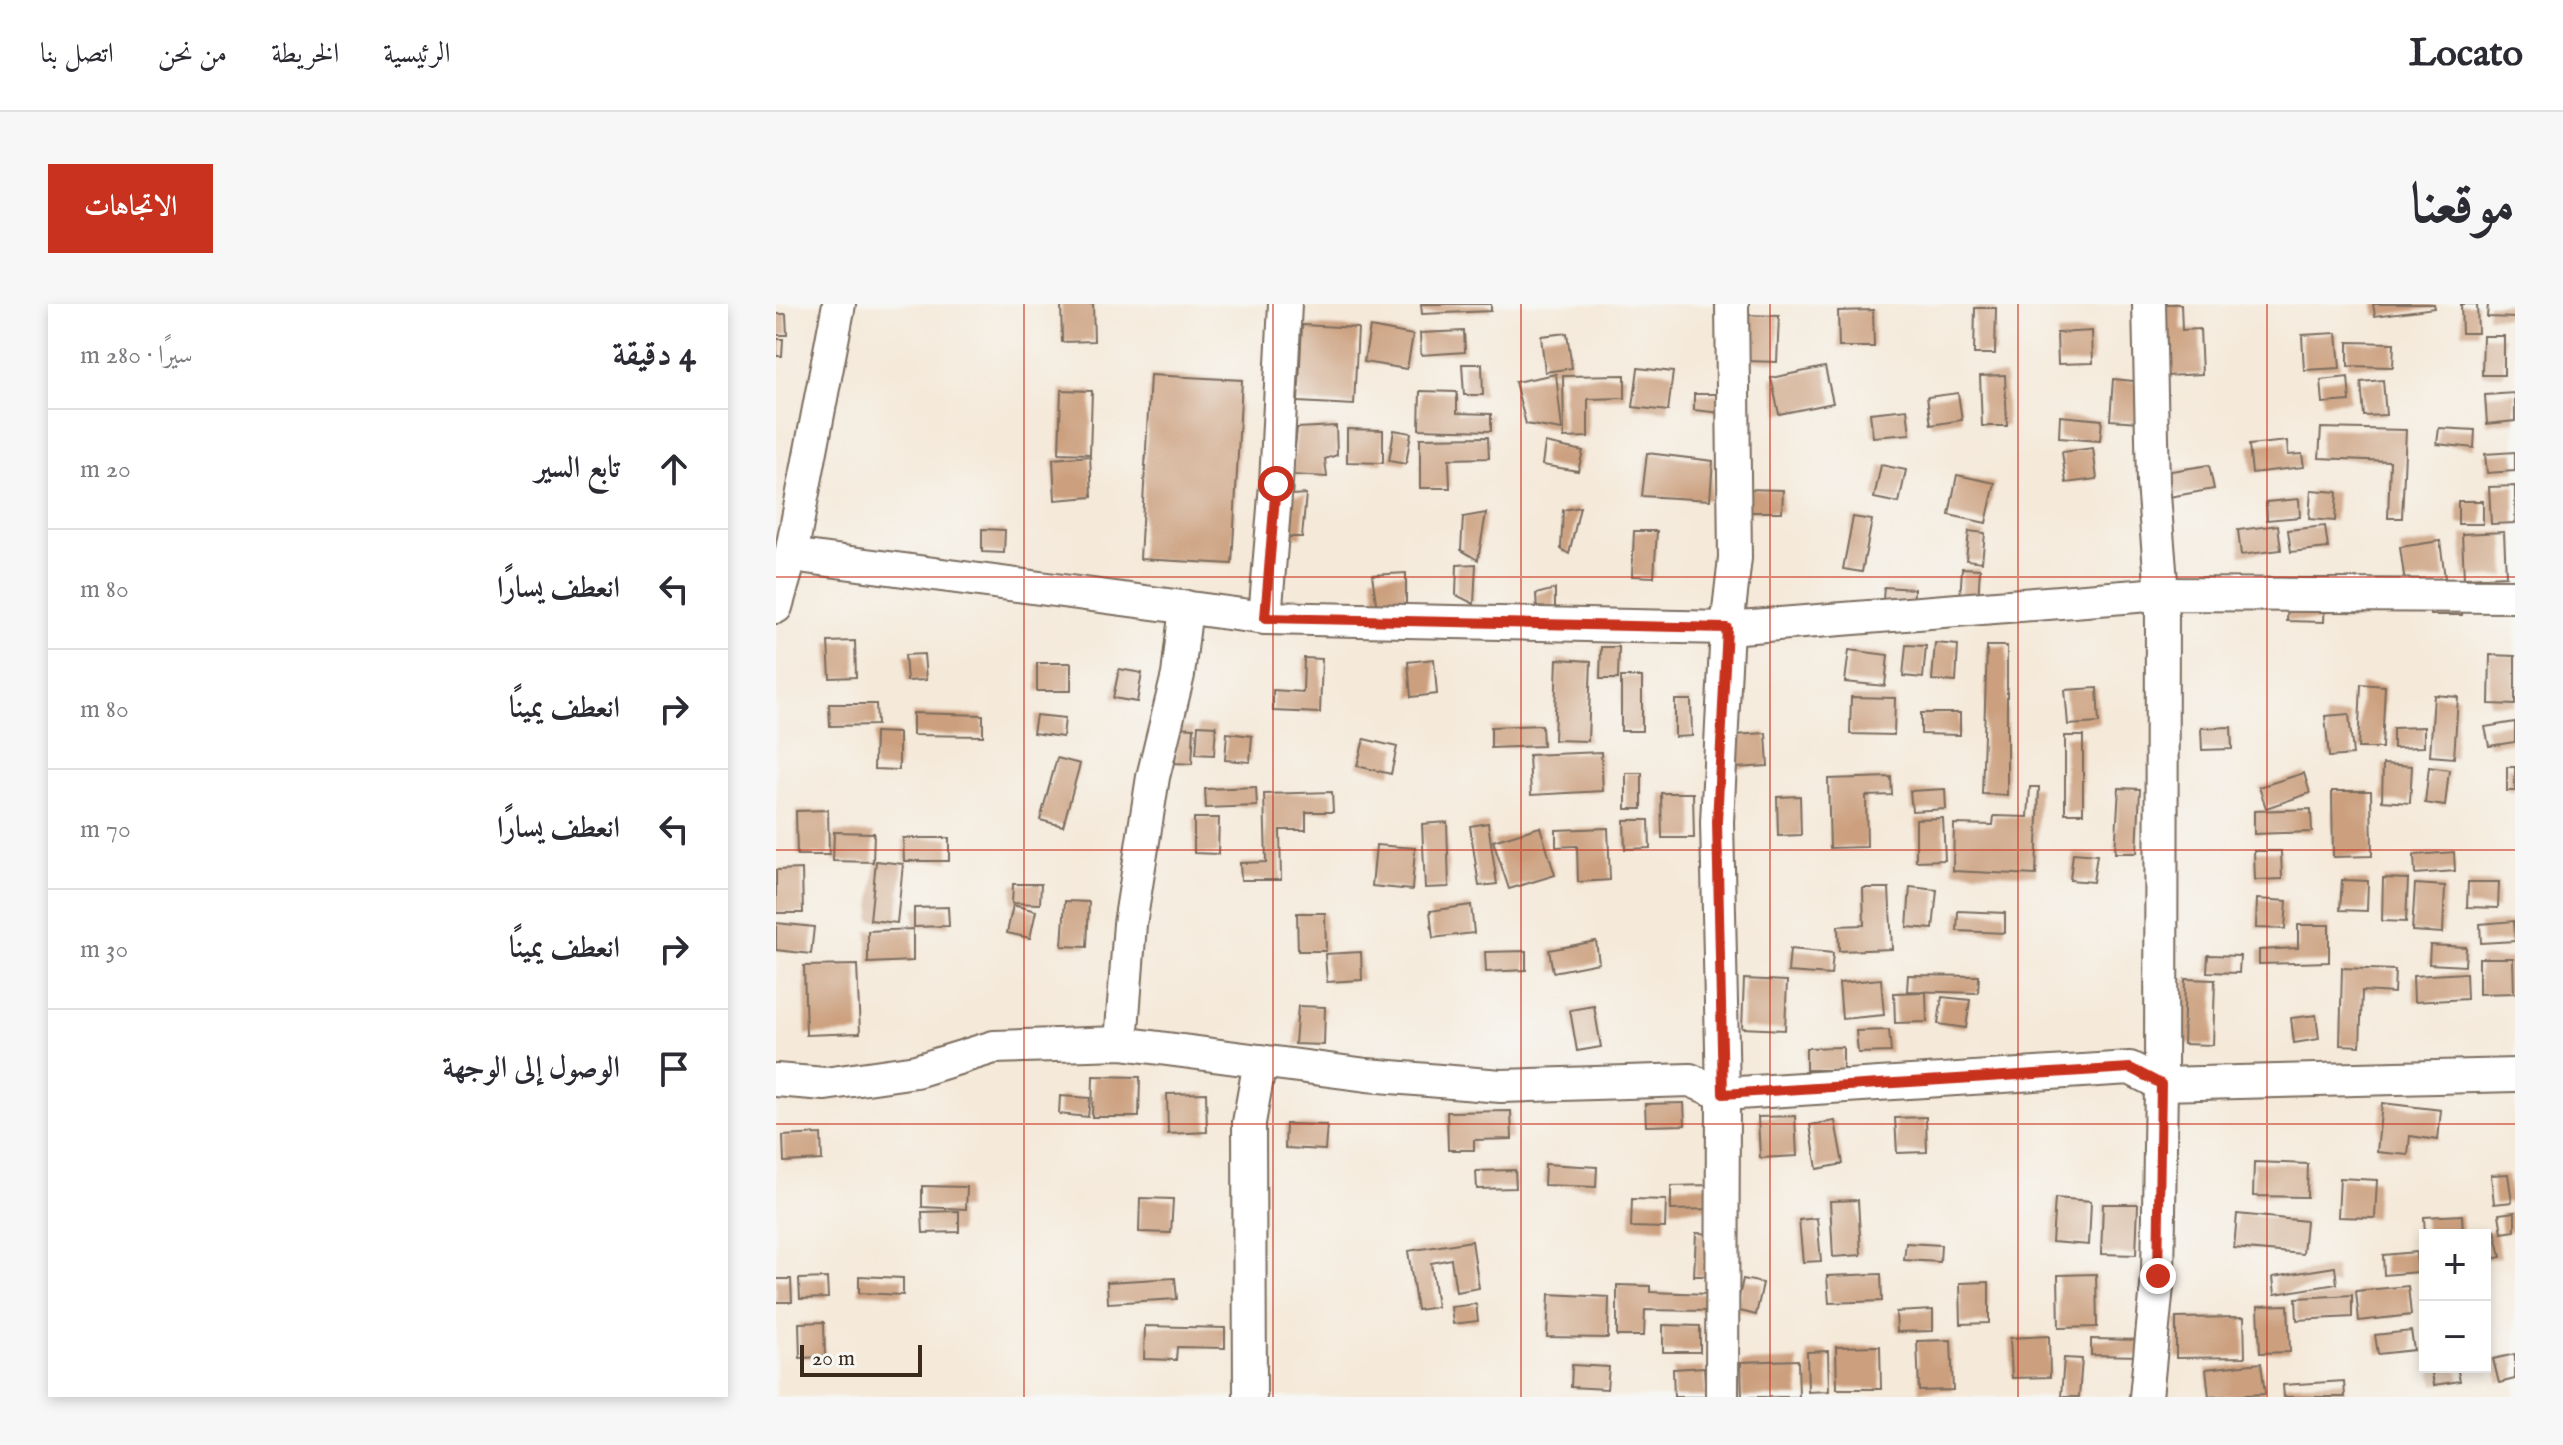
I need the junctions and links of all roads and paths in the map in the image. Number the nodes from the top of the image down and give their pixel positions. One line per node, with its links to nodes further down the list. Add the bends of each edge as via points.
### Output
1 (839, 304): 5 (street)
2 (1285, 304): 10 (street)
3 (1732, 304): 11 (street, via 1735,558)
4 (2149, 304): 6 (street, via 2153,483)
5 (791, 555): 8 (street); 9 (street)
6 (2162, 594): 7 (street); 11 (street); 16 (street)
7 (2515, 596)
8 (776, 607)
9 (1186, 607): 10 (street); 12 (street, via 1130,924)
10 (1265, 618): 11 (street)
11 (1727, 628): 17 (street, via 1717,822)
12 (1121, 1043): 13 (street); 15 (street, via 994,1047 916,1071 825,1084)
13 (1260, 1061): 17 (street, via 1501,1086 1690,1080); 18 (street, via 1249,1123)
14 (2515, 1075): 16 (street)
15 (776, 1080)
16 (2161, 1084): 17 (street, via 2130,1068); 20 (street, via 2158,1276)
17 (1723, 1094): 19 (street)
18 (1250, 1397)
19 (1722, 1397)
20 (2146, 1397)

